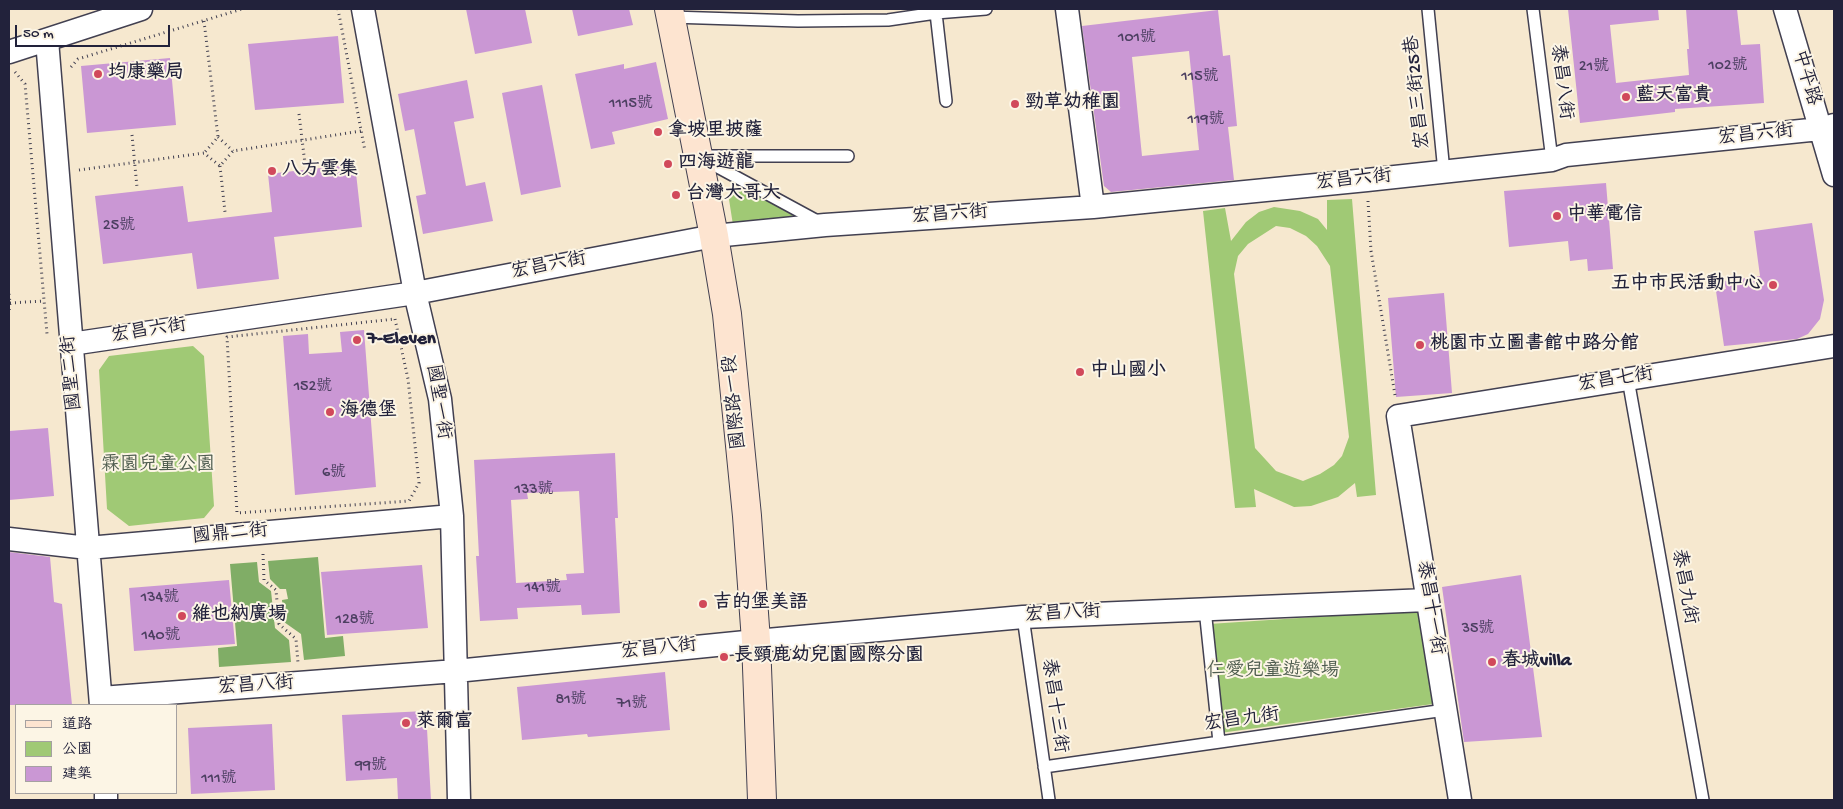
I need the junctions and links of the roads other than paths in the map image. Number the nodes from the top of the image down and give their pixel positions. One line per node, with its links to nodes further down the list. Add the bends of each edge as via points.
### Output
1 (141, 9): 11 (street)
2 (363, 9): 23 (street, 國聖一街)
3 (986, 9): 9 (lane)
4 (1067, 9): 20 (street)
5 (1428, 9): 18 (lane, 宏昌三街25巷)
6 (1533, 9): 17 (lane, 泰昌八街)
7 (1785, 9): 14 (street, 中平路)
8 (670, 13): 10 (lane, via 798,20); 15 (street, 國際路一段)
9 (936, 13): 10 (lane); 13 (lane)
10 (889, 14)
11 (47, 40): 12 (street); 24 (street, 國聖二街)
12 (11, 62)
13 (946, 101)
14 (1827, 127): 17 (street, 宏昌六街, via 1566,155); 19 (street, 中平路)
15 (698, 156): 16 (lane); 21 (lane); 22 (street, 國際路一段)
16 (848, 156)
17 (1552, 160): 18 (street, 宏昌六街)
18 (1444, 172): 20 (street, 宏昌六街)
19 (1834, 175)
20 (1093, 207): 21 (street, 宏昌六街)
21 (825, 224): 22 (street, 宏昌六街)
22 (714, 236): 23 (street, 宏昌六街); 34 (street, 國際路一段, via 727,314)
23 (415, 293): 24 (street, 宏昌六街); 28 (street, 國聖一街, via 440,399)
24 (71, 344): 30 (street, 國聖二街)
25 (1834, 346): 26 (street, 宏昌七街)
26 (1628, 379): 27 (street, 宏昌七街); 44 (lane, 泰昌九街)
27 (1398, 416): 31 (street, 泰昌十一街)
28 (452, 516): 30 (street, 國鼎二街); 35 (street, 國聖一街)
29 (9, 539): 30 (street, 國鼎二街)
30 (88, 548): 36 (street, 國聖二街)
31 (1428, 600): 32 (street, 宏昌八街); 37 (street, 泰昌十一街)
32 (1205, 609): 33 (street, 宏昌八街); 38 (lane)
33 (1023, 617): 34 (street, 宏昌八街); 39 (lane, 泰昌十三街)
34 (756, 641): 35 (street, 宏昌八街); 41 (street, 國際路一段)
35 (456, 671): 36 (street, 宏昌八街); 40 (street, 國聖一街)
36 (101, 702)
37 (1445, 710): 38 (lane, 宏昌九街); 43 (street, 泰昌十一街)
38 (1219, 742): 39 (lane, 宏昌九街)
39 (1044, 767): 42 (lane, 泰昌十三街)
40 (459, 800)
41 (762, 800)
42 (1049, 800)
43 (1460, 800)
44 (1703, 800)

